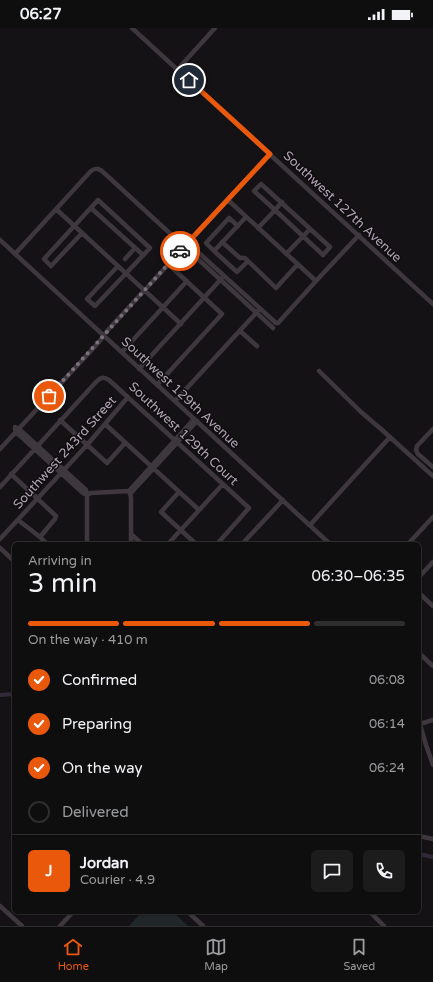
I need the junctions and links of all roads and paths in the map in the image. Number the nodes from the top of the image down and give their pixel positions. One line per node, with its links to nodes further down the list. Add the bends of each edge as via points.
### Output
1 (132, 28): 3 (street, Southwest 127th Avenue)
2 (215, 28): 3 (street)
3 (177, 70): 4 (street, Southwest 127th Avenue)
4 (270, 154): 5 (street); 16 (street, Southwest 127th Avenue)
5 (228, 200): 10 (street); 20 (street)
6 (282, 202): 9 (street); 9 (street, via 261,184 254,191); 14 (street)
7 (91, 208): 11 (street); 22 (street); 26 (street, via 98,200 105,206 150,248)
8 (56, 209): 11 (street); 21 (street, via 90,172 98,169); 24 (street)
9 (274, 210): 13 (street); 17 (street)
10 (246, 217): 12 (street); 13 (street)
11 (74, 226): 15 (street); 15 (street, via 44,259 51,266)
12 (238, 226): 19 (street); 23 (street, via 229,218 206,243)
13 (258, 228): 25 (street)
14 (310, 229): 17 (street); 17 (street, via 330,247 323,255)
15 (82, 233): 31 (street)
16 (359, 235): 36 (street); 39 (street, Southwest 127th Avenue)
17 (303, 236): 25 (street)
18 (0, 240): 24 (street, Southwest 129th Avenue)
19 (222, 242): 23 (street); 28 (street, via 240,258)
20 (188, 243): 21 (street); 33 (street)
21 (184, 247): 29 (street); 34 (street)
22 (135, 248): 26 (street); 27 (street)
23 (214, 251): 28 (street, via 238,272)
24 (15, 254): 46 (street, Southwest 129th Avenue)
25 (286, 254): 30 (street)
26 (143, 255): 32 (street)
27 (126, 259)
28 (248, 261): 30 (street, via 276,288)
29 (168, 264): 35 (street); 37 (street)
30 (298, 264): 36 (street)
31 (118, 266): 32 (street); 32 (street, via 87,299 91,303 95,306)
32 (126, 273): 37 (street)
33 (224, 276): 34 (street); 41 (street)
34 (220, 280): 38 (street); 42 (street)
35 (186, 281): 38 (street); 40 (street)
36 (316, 281): 41 (street, via 278,323)
37 (144, 290): 40 (street); 46 (street)
38 (204, 298): 43 (street); 51 (street, via 222,314)
39 (433, 304)
40 (163, 307): 43 (street); 48 (street)
41 (260, 309): 42 (street)
42 (256, 313): 44 (street); 45 (street)
43 (181, 324): 49 (street)
44 (273, 328)
45 (240, 331): 47 (street); 53 (street)
46 (104, 336): 48 (street, Southwest 129th Avenue); 58 (street)
47 (257, 346)
48 (122, 352): 49 (street, Southwest 129th Avenue)
49 (139, 369): 51 (street, Southwest 129th Avenue)
50 (319, 371): 59 (street)
51 (157, 385): 53 (street, Southwest 129th Avenue)
52 (128, 397): 54 (street, Southwest 129th Court, via 104,377 96,382); 56 (street, Southwest 243rd Street); 60 (street, Southwest 129th Court)
53 (175, 401): 55 (street, Southwest 129th Avenue)
54 (60, 420): 62 (street); 63 (street)
55 (196, 420): 60 (street); 76 (street, Southwest 129th Avenue)
56 (105, 424): 61 (street); 62 (street, Southwest 243rd Street)
57 (433, 429): 65 (street, via 416,450)
58 (18, 430): 63 (street); 64 (street)
59 (390, 437): 69 (street); 80 (street)
60 (176, 441): 66 (street); 70 (street, Southwest 129th Court)
61 (125, 442): 62 (street, via 107,463); 66 (street)
62 (87, 445): 67 (street, Southwest 243rd Street)
63 (36, 447): 67 (street); 68 (street)
64 (0, 449)
65 (433, 466)
66 (152, 468): 72 (street); 73 (street)
67 (62, 472): 74 (street); 75 (street, Southwest 243rd Street)
68 (11, 474): 71 (street); 75 (street)
69 (433, 476)
70 (223, 484): 77 (street); 91 (street, Southwest 129th Court, via 249,508)
71 (0, 487)
72 (130, 492): 74 (street); 82 (street)
73 (180, 492): 77 (street); 81 (street, via 161,512)
74 (87, 495): 86 (street)
75 (37, 499): 79 (street, Southwest 243rd Street); 83 (street, via 56,517)
76 (283, 500): 80 (street, Southwest 129th Avenue); 92 (street)
77 (199, 510): 81 (street)
78 (433, 517): 94 (street)
79 (18, 520): 83 (street); 84 (street, Southwest 243rd Street)
80 (310, 525): 93 (street, Southwest 129th Avenue)
81 (181, 530): 89 (street); 90 (street)
82 (131, 534): 87 (street); 88 (street)
83 (40, 537): 85 (street)
84 (0, 539)
85 (45, 542)
86 (86, 542)
87 (131, 542)
88 (140, 542)
89 (170, 542)
90 (194, 542)
91 (219, 542)
92 (245, 542)
93 (328, 542)
94 (410, 542)
95 (0, 548): 96 (street)
96 (12, 559)
97 (433, 562): 98 (street)
98 (421, 574)
99 (421, 595): 100 (street)
100 (433, 606)
101 (421, 655): 102 (street)
102 (433, 666)
103 (433, 720): 104 (street)
104 (421, 722)
105 (421, 728): 106 (street, via 424,745)
106 (433, 765)
107 (421, 836): 108 (street)
108 (433, 839)
109 (0, 906): 114 (street)
110 (71, 914): 115 (street)
111 (190, 914): 116 (street)
112 (372, 914): 113 (street)
113 (382, 925)
114 (22, 926)
115 (60, 926)
116 (203, 926)

